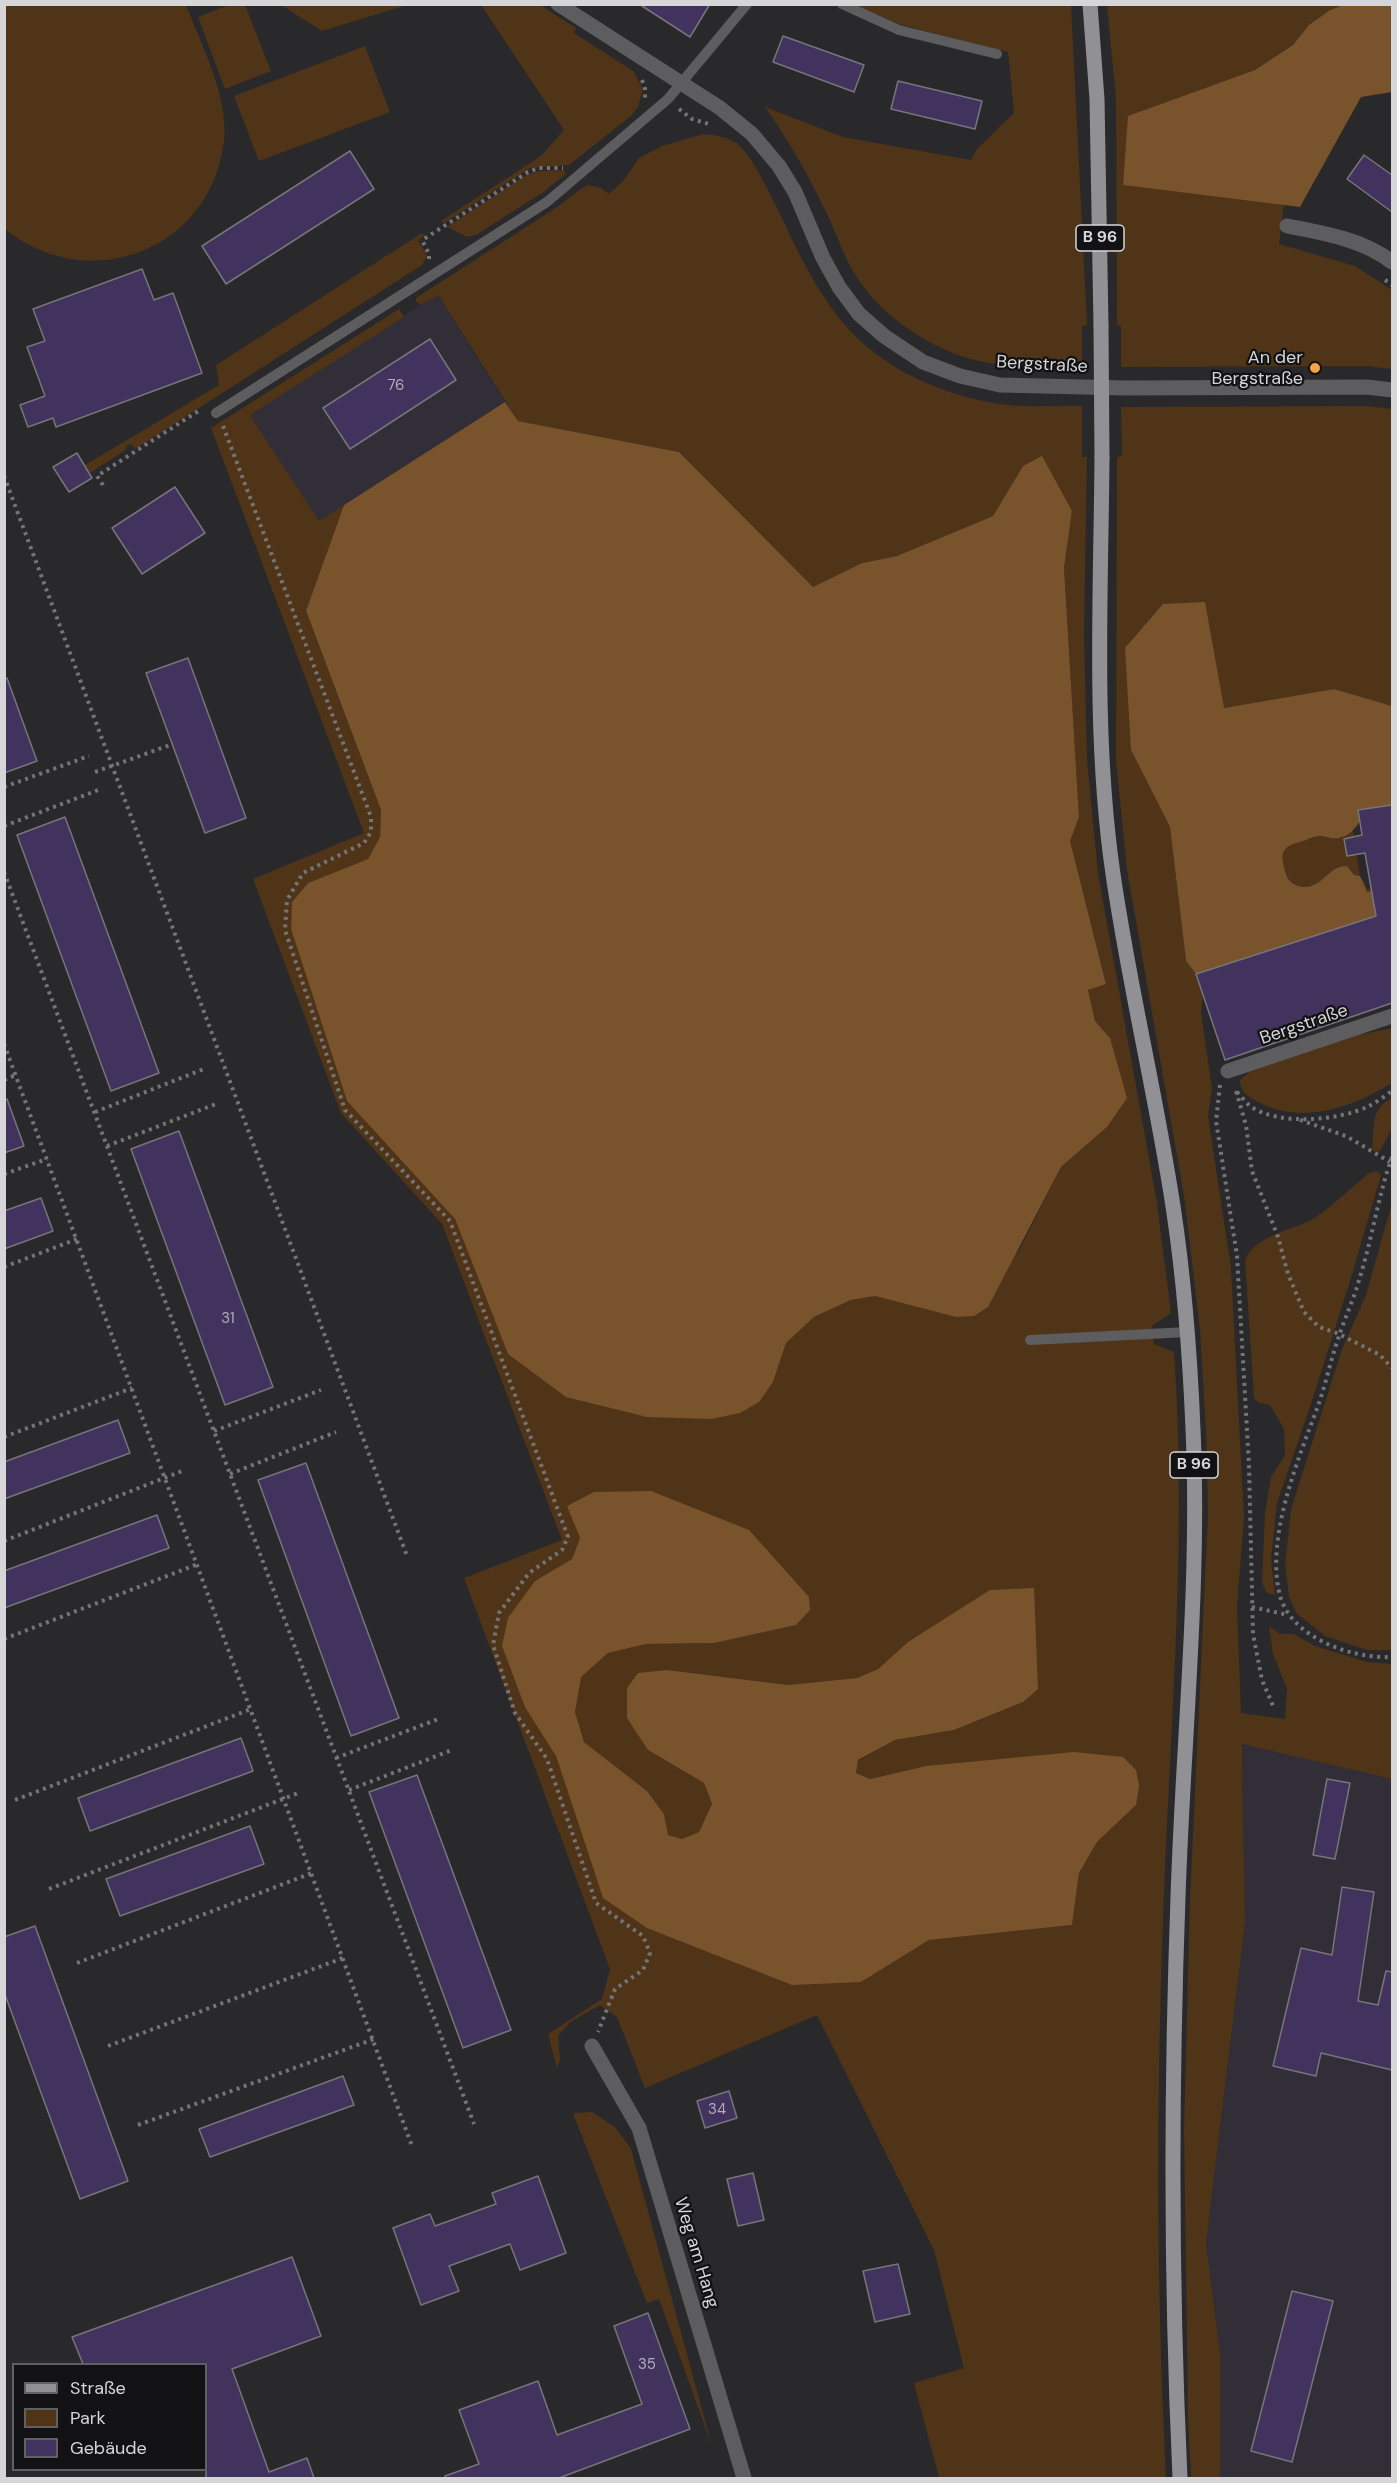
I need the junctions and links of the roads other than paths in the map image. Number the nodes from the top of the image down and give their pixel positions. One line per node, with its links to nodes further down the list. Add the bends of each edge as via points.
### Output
1 (558, 4): 6 (street, Bergstraße)
2 (747, 4): 6 (lane)
3 (842, 4): 5 (lane, via 899,30)
4 (1090, 4): 13 (main road, B 96, bridge, via 1097,99 1101,325 1102,760 1111,861 1173,1204)
5 (997, 54)
6 (680, 84): 9 (street, Bergstraße, via 720,108 752,134 795,192 823,258 859,314 924,362 1000,385); 10 (lane, via 668,99 547,202)
7 (1287, 226): 8 (street, via 1351,241)
8 (1391, 257)
9 (1392, 390)
10 (216, 413)
11 (1392, 1016): 12 (street, Bergstraße)
12 (1228, 1071)
13 (1188, 1332): 14 (lane); 17 (main road, B 96, via 1194,1513 1173,2130)
14 (1030, 1340)
15 (592, 2046): 16 (street, Weg am Hang, via 639,2128)
16 (744, 2478)
17 (1180, 2478)

